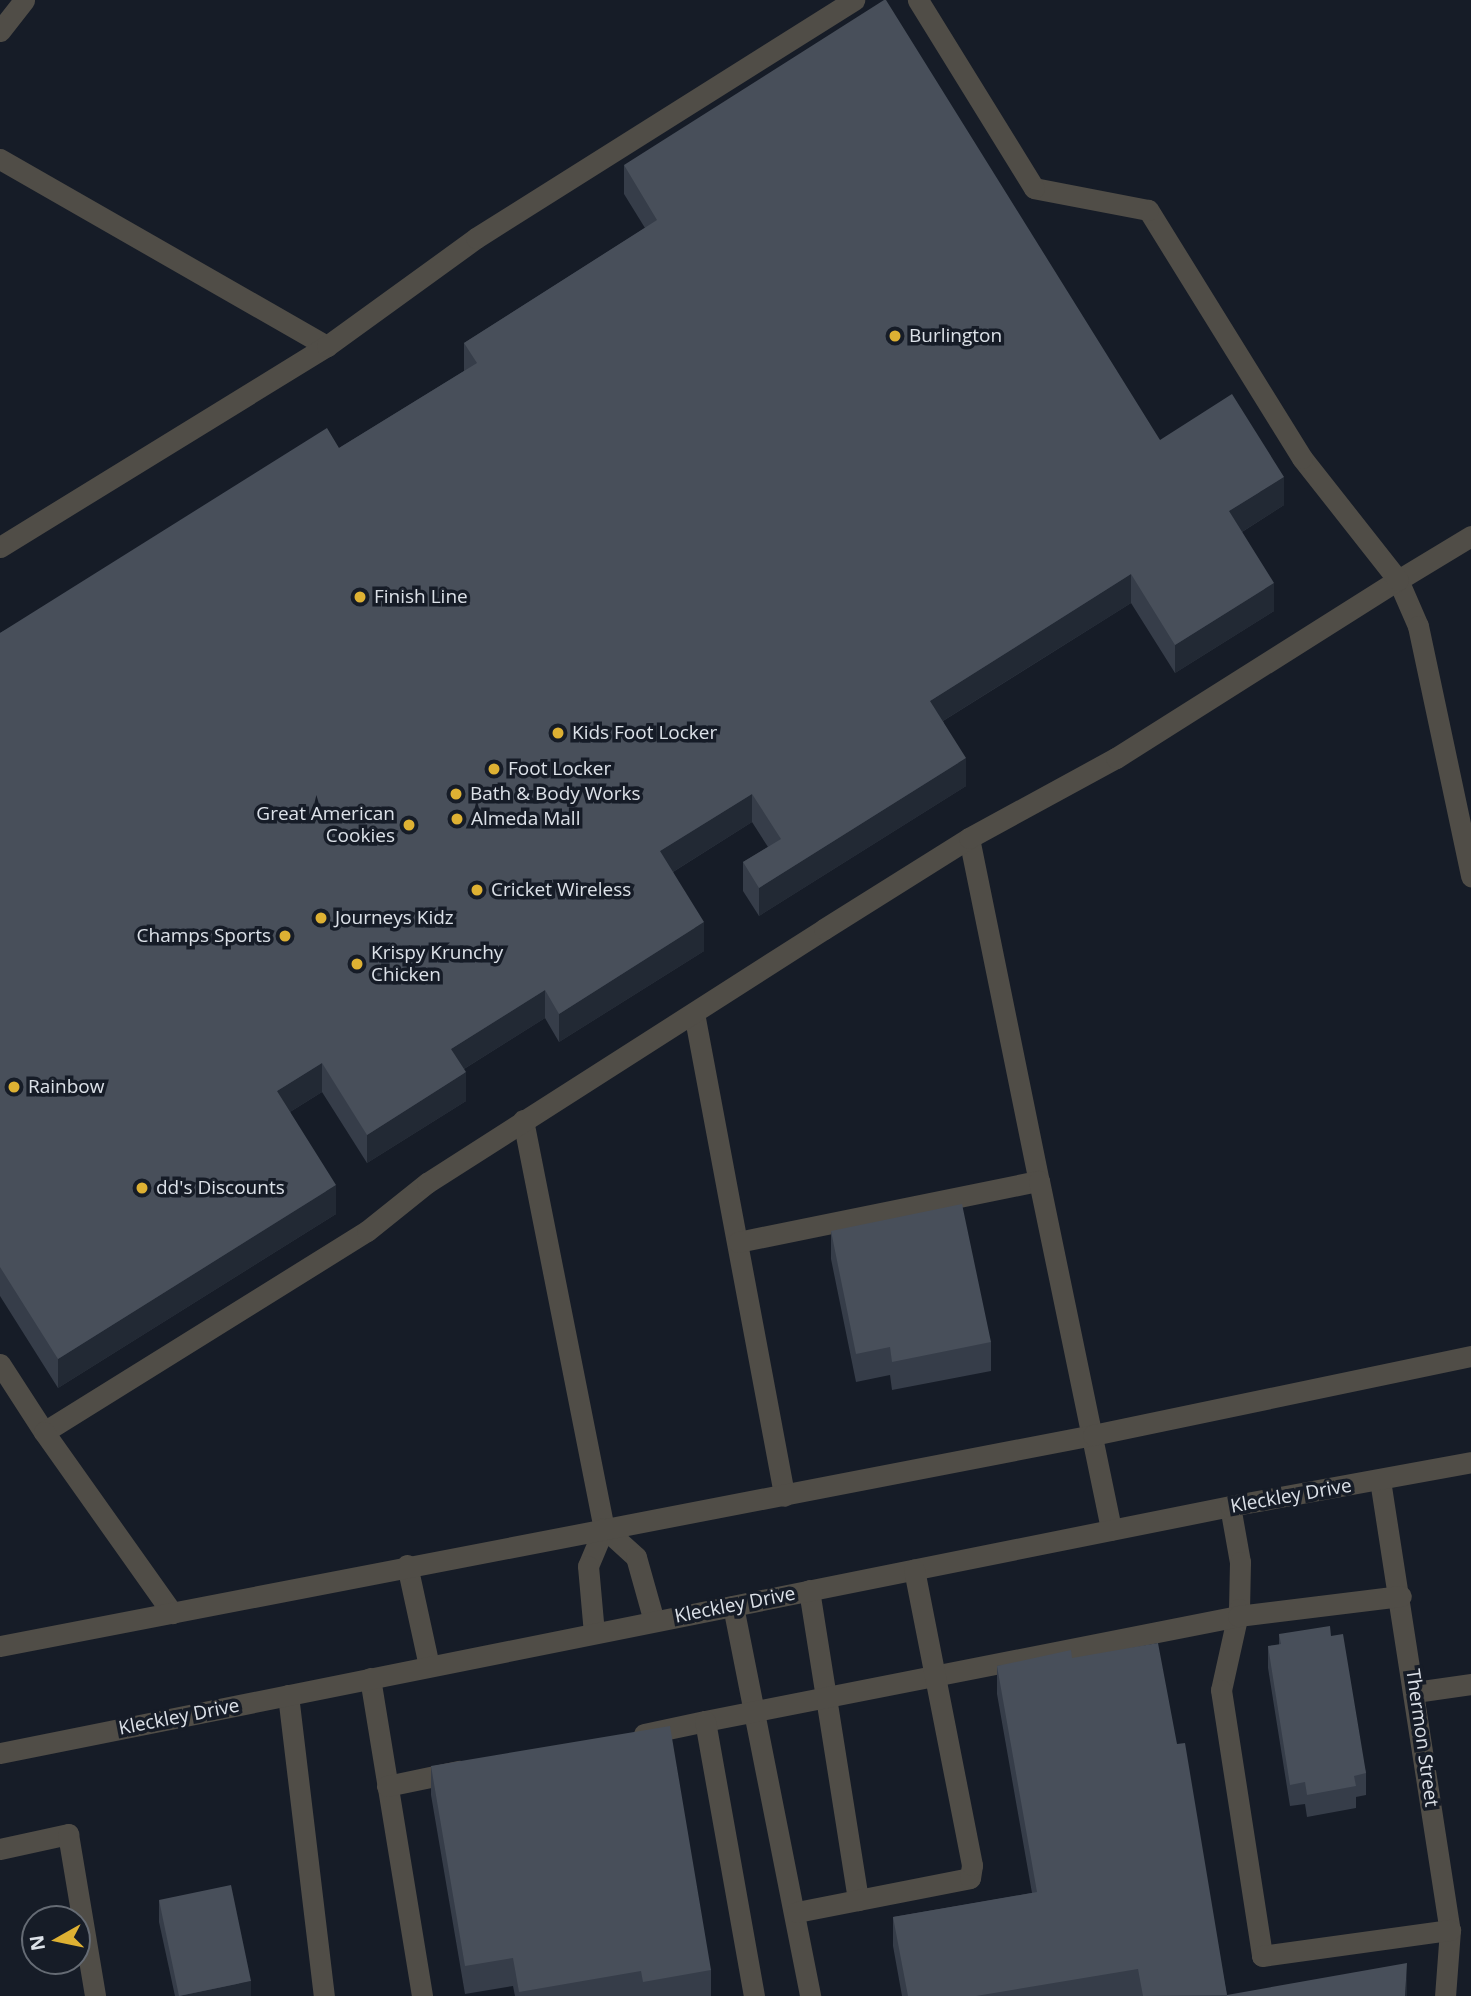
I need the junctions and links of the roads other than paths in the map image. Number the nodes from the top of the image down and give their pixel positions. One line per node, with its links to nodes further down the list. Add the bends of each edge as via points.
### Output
1 (24, 0): 4 (street)
2 (854, 0): 6 (street, via 477,238)
3 (918, 0): 9 (street, via 1034,188 1148,210 1302,458)
4 (0, 31)
5 (0, 159): 6 (street)
6 (327, 346): 8 (street)
7 (1471, 536): 9 (street)
8 (2, 543)
9 (1398, 580): 10 (street, via 1116,758); 11 (street, via 1418,626)
10 (970, 838): 12 (street); 14 (street)
11 (1471, 876)
12 (694, 1013): 13 (street); 15 (street)
13 (523, 1120): 18 (street, via 427,1182 367,1231); 24 (street)
14 (1039, 1181): 15 (street); 19 (street)
15 (738, 1242): 22 (street)
16 (1471, 1356): 19 (street)
17 (0, 1364): 18 (street)
18 (44, 1432): 31 (street)
19 (1093, 1435): 22 (street); 25 (street)
20 (1471, 1462): 21 (street, Kleckley Drive)
21 (1380, 1480): 23 (street, Kleckley Drive); 29 (street, Thermon Street)
22 (783, 1496): 24 (street)
23 (1230, 1506): 25 (street, Kleckley Drive); 32 (street, via 1240,1562)
24 (604, 1528): 26 (street); 33 (street, via 635,1557); 34 (street, via 588,1566)
25 (1111, 1530): 27 (street, Kleckley Drive)
26 (407, 1565): 31 (street); 36 (street)
27 (914, 1570): 28 (street, Kleckley Drive); 37 (street)
28 (809, 1590): 30 (street, Kleckley Drive); 42 (street)
29 (1401, 1596): 32 (street); 40 (street, Thermon Street)
30 (733, 1606): 33 (street, Kleckley Drive); 43 (street)
31 (172, 1613): 35 (street)
32 (1238, 1616): 37 (street); 52 (street, via 1221,1690 1262,1956)
33 (654, 1621): 34 (street, Kleckley Drive)
34 (594, 1633): 36 (street, Kleckley Drive)
35 (0, 1646)
36 (429, 1666): 38 (street, Kleckley Drive)
37 (936, 1677): 42 (street); 50 (street, via 972,1865 970,1878)
38 (370, 1678): 41 (street, Kleckley Drive); 48 (street)
39 (1471, 1684): 40 (street)
40 (1415, 1692): 52 (street, Thermon Street)
41 (288, 1695): 46 (street, Kleckley Drive); 54 (street)
42 (827, 1699): 43 (street); 50 (street)
43 (755, 1710): 44 (street); 51 (street)
44 (705, 1721): 45 (street); 56 (street)
45 (626, 1738)
46 (0, 1753)
47 (480, 1767): 48 (street)
48 (387, 1786): 55 (street)
49 (0, 1849): 53 (street, via 68,1834)
50 (858, 1900): 51 (street)
51 (797, 1912): 57 (street)
52 (1450, 1930): 58 (street, Thermon Street)
53 (95, 1996)
54 (324, 1996)
55 (422, 1996)
56 (754, 1996)
57 (810, 1996)
58 (1445, 1996)

